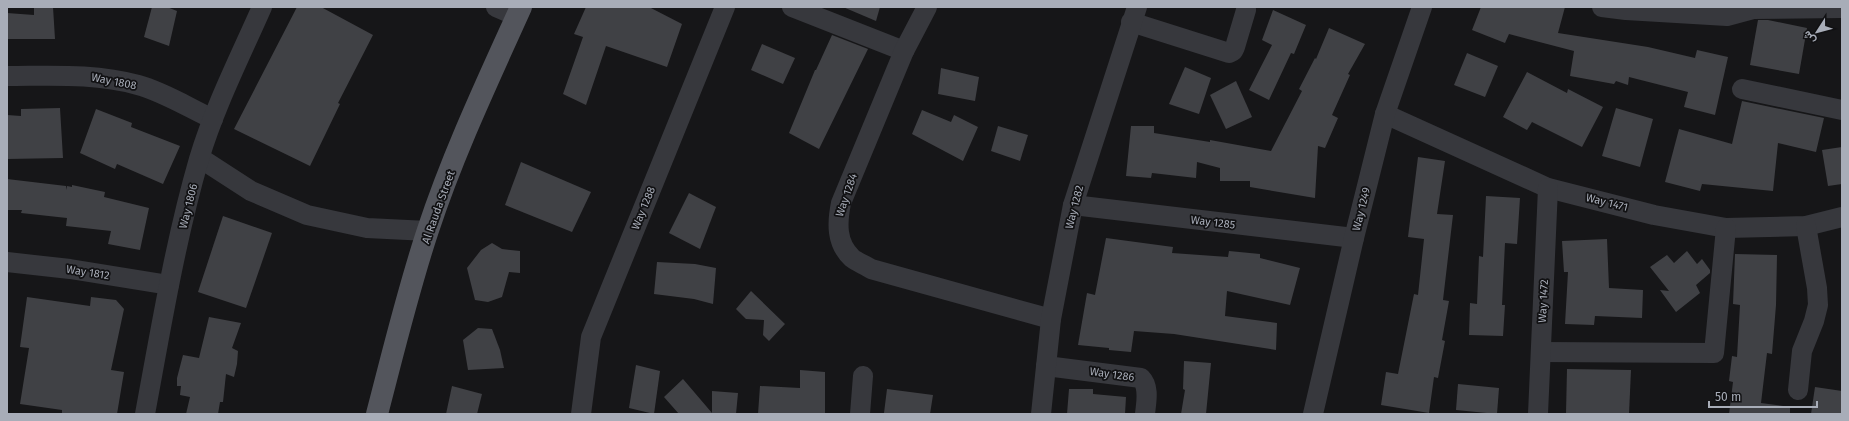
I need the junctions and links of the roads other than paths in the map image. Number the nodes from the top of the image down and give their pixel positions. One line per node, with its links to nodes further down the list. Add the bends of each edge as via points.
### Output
1 (262, 7): 17 (street, Way 1806)
2 (496, 7): 10 (street)
3 (725, 7): 35 (street, Way 1288, via 591,336)
4 (792, 7): 12 (street)
5 (927, 7): 12 (street, Way 1284)
6 (1422, 7): 16 (street, Way 1249)
7 (1602, 7): 8 (street, via 1727,16 1753,9)
8 (1842, 8)
9 (1246, 10): 11 (street, via 1235,47 1229,53)
10 (519, 12): 24 (main road, Al Rauda Street, via 458,151)
11 (1134, 14): 20 (street, Way 1282)
12 (904, 51): 28 (street, Way 1284, via 841,203 837,221 840,241 852,258 871,269)
13 (7, 76): 17 (street, Way 1808, via 84,75 120,81 139,85)
14 (1742, 89): 15 (street)
15 (1842, 110)
16 (1385, 114): 19 (street, Way 1471); 25 (street, Way 1249)
17 (213, 119): 18 (street, Way 1806)
18 (200, 158): 24 (street, via 251,191 307,215 367,228); 27 (street, Way 1806)
19 (1548, 188): 23 (street, Way 1471, via 1654,215); 29 (street, Way 1472)
20 (1073, 205): 25 (street, Way 1285); 28 (street, Way 1282)
21 (1842, 217): 22 (street, Way 1471)
22 (1806, 226): 23 (street, Way 1471); 32 (street, via 1818,305 1802,351)
23 (1726, 228): 29 (street, via 1714,353)
24 (428, 231): 34 (main road, Al Rauda Street)
25 (1354, 238): 39 (street, Way 1249)
26 (7, 262): 27 (street, Way 1812, via 70,269)
27 (168, 286): 33 (street, Way 1806)
28 (1051, 319): 30 (street, Way 1282)
29 (1541, 352): 40 (street, Way 1472)
30 (1046, 366): 37 (street, Way 1282); 38 (street, Way 1286, via 1141,378 1146,387)
31 (863, 376): 36 (street)
32 (1798, 390)
33 (146, 414)
34 (377, 414)
35 (581, 414)
36 (860, 414)
37 (1041, 414)
38 (1146, 414)
39 (1313, 414)
40 (1538, 414)

